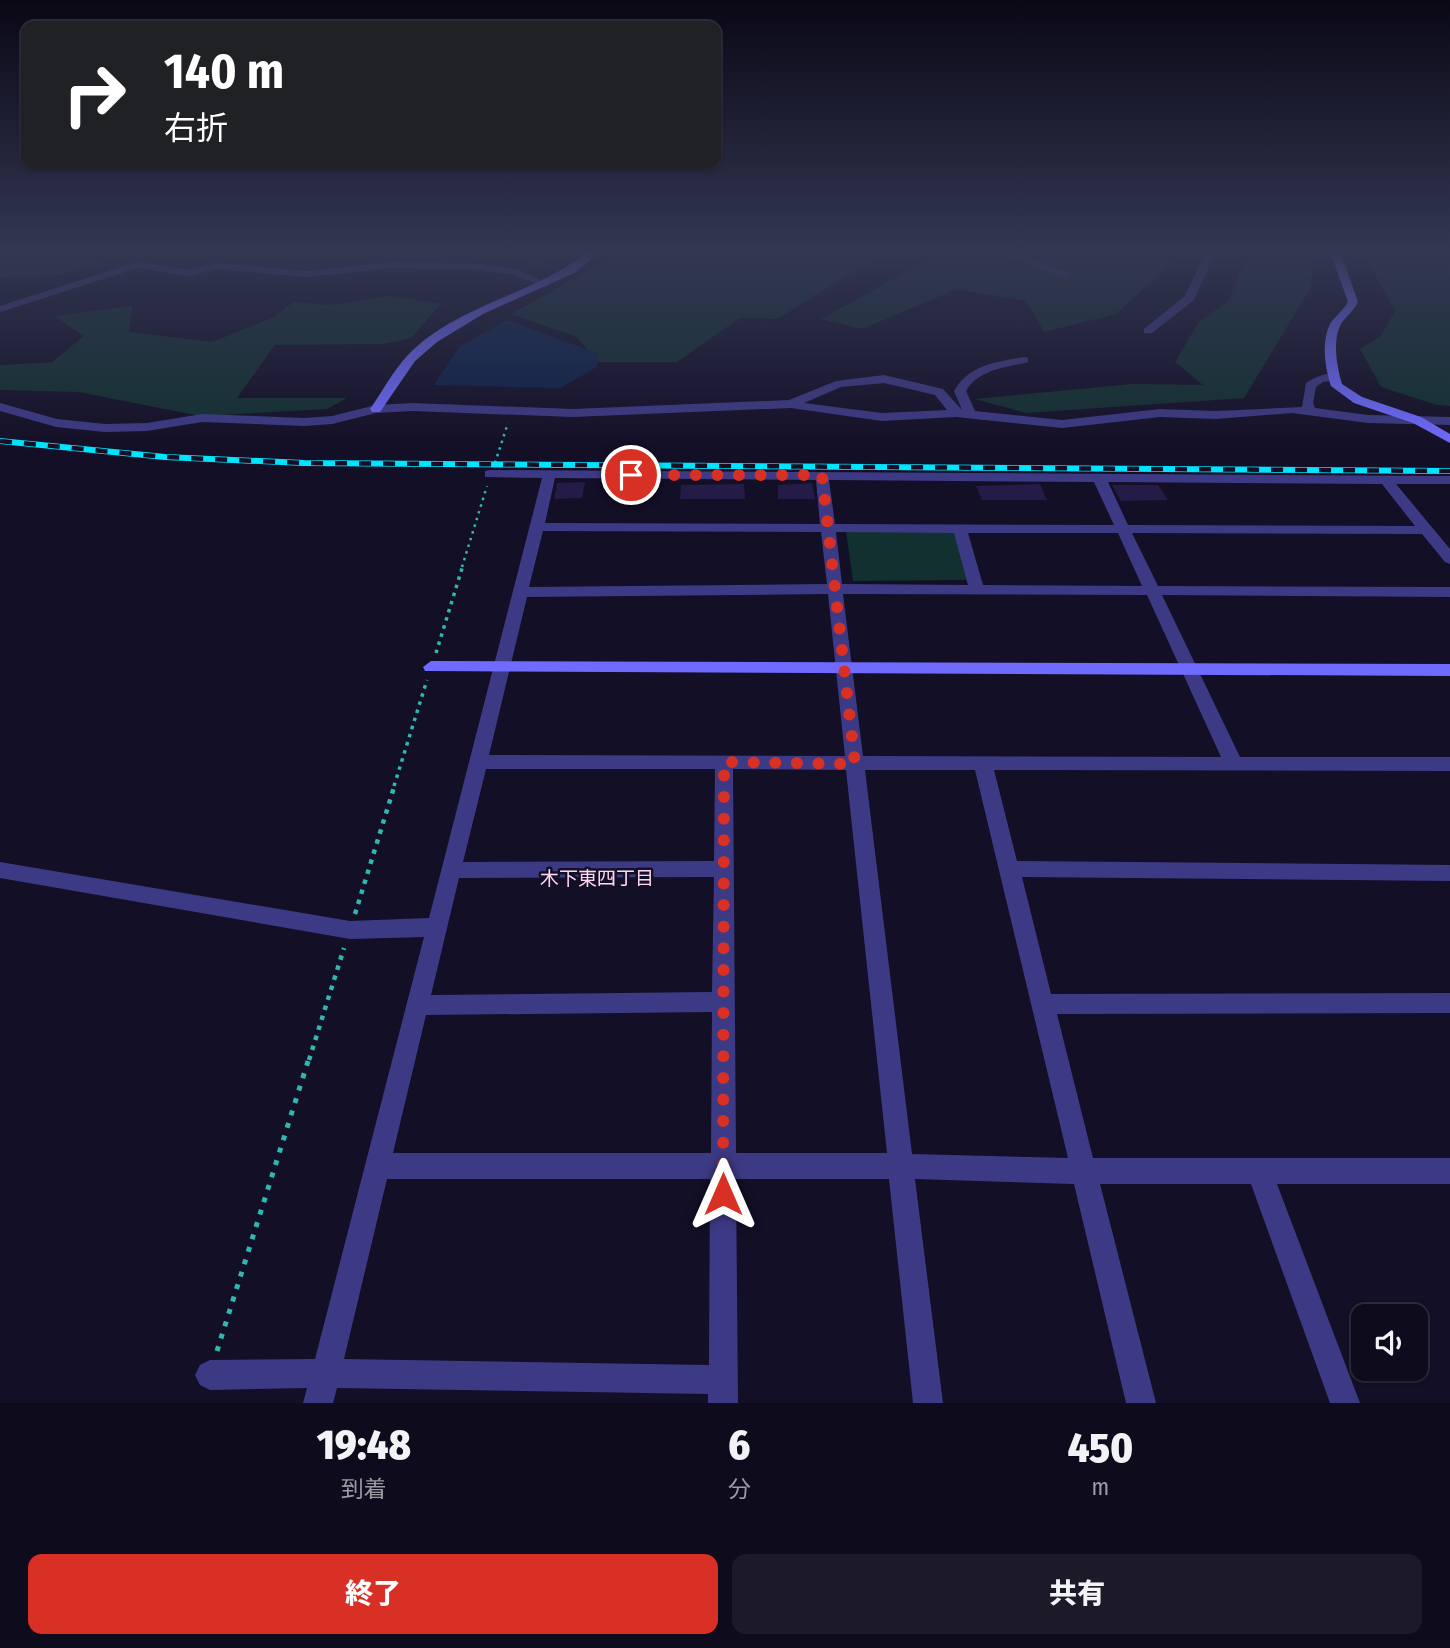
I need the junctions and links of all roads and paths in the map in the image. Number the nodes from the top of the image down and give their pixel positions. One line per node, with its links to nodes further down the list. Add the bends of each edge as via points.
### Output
1 (472, 316): 9 (street, via 433,340 405,366)
2 (1166, 316): 4 (street)
3 (1343, 316): 6 (street, via 1332,343)
4 (1148, 331)
5 (1024, 360): 12 (street, via 989,367 965,379 960,391)
6 (1334, 377): 10 (street, via 1310,386); 13 (street, via 1343,392 1358,400)
7 (791, 404): 11 (street); 12 (street, via 882,417); 12 (street, via 840,384 884,379 939,392)
8 (0, 407): 9 (street, via 56,423 105,428 202,418 304,422)
9 (376, 410): 11 (street, via 412,407)
10 (1310, 410): 12 (street, via 1160,412 1062,424); 13 (street)
11 (511, 412): 16 (path)
12 (963, 414)
13 (1417, 420): 14 (street); 15 (street)
14 (1450, 421)
15 (1450, 439)
16 (490, 474): 18 (street); 33 (path)
17 (822, 475): 18 (street); 19 (street); 23 (street)
18 (549, 476): 22 (street)
19 (1099, 478): 20 (street); 25 (street)
20 (1386, 480): 21 (street); 26 (street)
21 (1450, 480)
22 (536, 527): 23 (street); 31 (street)
23 (828, 528): 24 (street); 28 (street)
24 (960, 528): 25 (street); 29 (street)
25 (1123, 529): 26 (street); 30 (street)
26 (1427, 530): 27 (street)
27 (1450, 559)
28 (835, 589): 29 (street); 31 (street); 35 (street)
29 (977, 590): 30 (street)
30 (1152, 591): 32 (street); 36 (street)
31 (519, 592): 34 (street)
32 (1450, 593)
33 (431, 667): 34 (street); 50 (path)
34 (500, 667): 35 (street); 38 (street)
35 (844, 667): 36 (street); 41 (street)
36 (1189, 669): 37 (street); 42 (street)
37 (1450, 670)
38 (476, 762): 39 (street); 47 (street)
39 (724, 762): 41 (street); 44 (street)
40 (983, 763): 41 (street); 42 (street); 45 (street)
41 (855, 764): 56 (street)
42 (1234, 764): 43 (street)
43 (1450, 764)
44 (723, 869): 47 (street); 51 (street)
45 (1008, 869): 48 (street); 53 (street)
46 (0, 870): 50 (street)
47 (450, 870): 49 (street)
48 (1450, 873)
49 (437, 927): 50 (street); 54 (street)
50 (350, 930): 62 (path)
51 (723, 1002): 54 (street); 57 (street)
52 (1450, 1003): 53 (street)
53 (1041, 1004): 58 (street)
54 (418, 1006): 55 (street)
55 (375, 1166): 57 (street); 61 (street)
56 (901, 1166): 57 (street); 58 (street); 65 (street)
57 (723, 1167): 63 (street)
58 (1082, 1171): 60 (street); 66 (street)
59 (1450, 1171): 60 (street)
60 (1260, 1172): 67 (street)
61 (325, 1373): 62 (street); 63 (street); 64 (street)
62 (210, 1375)
63 (723, 1392)
64 (318, 1403)
65 (928, 1403)
66 (1141, 1403)
67 (1345, 1403)

